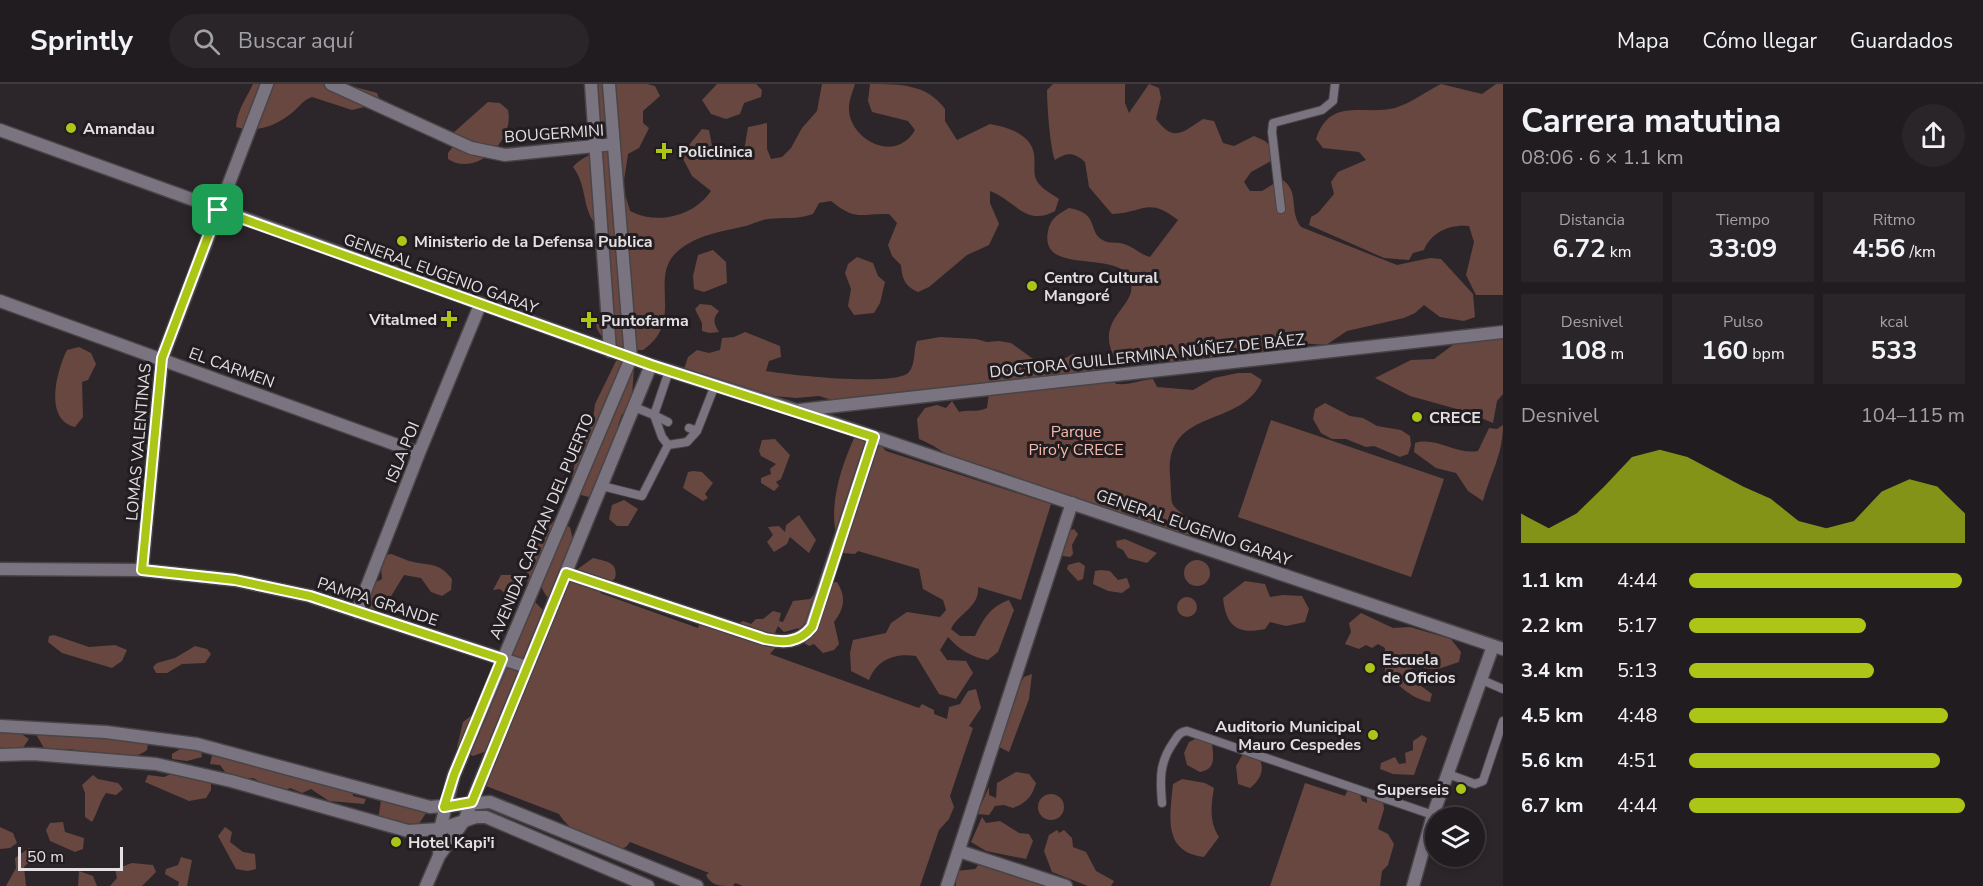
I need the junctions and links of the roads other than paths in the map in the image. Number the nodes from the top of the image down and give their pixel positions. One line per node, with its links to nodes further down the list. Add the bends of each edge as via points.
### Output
1 (267, 84): 10 (street, LOMAS VALENTINAS)
2 (331, 84): 8 (street, BOUGERMINI, via 471,148 505,155)
3 (591, 84): 8 (street)
4 (609, 84): 7 (street)
5 (1335, 84): 9 (lane, via 1333,101 1322,110 1273,123)
6 (0, 130): 10 (street, GENERAL EUGENIO GARAY)
7 (614, 144): 8 (street, BOUGERMINI); 16 (street)
8 (596, 146): 14 (street)
9 (1281, 209)
10 (218, 210): 12 (street, GENERAL EUGENIO GARAY); 15 (street, LOMAS VALENTINAS)
11 (0, 301): 15 (street, EL CARMEN)
12 (480, 306): 14 (street, GENERAL EUGENIO GARAY); 26 (street, ISLA POI)
13 (1503, 332): 21 (street, DOCTORA GUILLERMINA NÚÑEZ DE BÁEZ)
14 (610, 351): 16 (street, GENERAL EUGENIO GARAY)
15 (162, 358): 26 (street, EL CARMEN); 30 (street, LOMAS VALENTINAS)
16 (631, 358): 17 (street, GENERAL EUGENIO GARAY); 34 (street, AVENIDA CAPITAN DEL PUERTO)
17 (651, 365): 18 (street, GENERAL EUGENIO GARAY); 20 (street, AVENIDA CAPITAN DEL PUERTO)
18 (669, 370): 19 (street, GENERAL EUGENIO GARAY); 22 (lane)
19 (715, 385): 21 (street, GENERAL EUGENIO GARAY); 25 (lane, via 687,442)
20 (634, 408): 22 (lane); 27 (street, AVENIDA CAPITAN DEL PUERTO)
21 (795, 410): 24 (street, GENERAL EUGENIO GARAY)
22 (654, 415): 23 (lane); 25 (lane)
23 (668, 422)
24 (874, 437): 28 (street, GENERAL EUGENIO GARAY); 31 (street, via 812,627 794,641 765,639)
25 (668, 445): 27 (lane, via 642,496)
26 (419, 453): 32 (street, ISLA POI)
27 (602, 486): 31 (street, AVENIDA CAPITAN DEL PUERTO)
28 (1072, 503): 33 (street, GENERAL EUGENIO GARAY); 50 (street)
29 (0, 569): 30 (street, PAMPA GRANDE)
30 (142, 570): 32 (street, PAMPA GRANDE, via 275,588)
31 (566, 573): 35 (street, AVENIDA CAPITAN DEL PUERTO)
32 (357, 612): 34 (street, PAMPA GRANDE)
33 (1498, 647): 36 (street)
34 (502, 659): 35 (street, PAMPA GRANDE); 44 (street, AVENIDA CAPITAN DEL PUERTO)
35 (527, 667): 42 (street, AVENIDA CAPITAN DEL PUERTO)
36 (1482, 680): 37 (lane); 41 (street)
37 (1503, 688)
38 (1503, 721): 41 (lane, via 1483,781 1475,784)
39 (0, 726): 44 (street, via 106,732 198,744 416,804)
40 (0, 755): 48 (street, via 156,764 231,781 390,828 421,833)
41 (1448, 774): 45 (street)
42 (472, 802): 44 (street); 47 (street, AVENIDA CAPITAN DEL PUERTO); 54 (street, via 511,808)
43 (1162, 803): 46 (lane, via 1161,764 1179,734 1187,731)
44 (444, 807): 48 (street, AVENIDA CAPITAN DEL PUERTO)
45 (1436, 807)
46 (1425, 812)
47 (464, 821): 48 (street); 51 (street, AVENIDA CAPITAN DEL PUERTO); 53 (street, via 486,817)
48 (440, 830): 51 (street, AVENIDA CAPITAN DEL PUERTO)
49 (1425, 843): 57 (street)
50 (959, 851): 55 (street); 56 (street)
51 (440, 856): 52 (street, AVENIDA CAPITAN DEL PUERTO)
52 (426, 886)
53 (648, 886)
54 (697, 886)
55 (947, 886)
56 (1066, 886)
57 (1413, 886)

